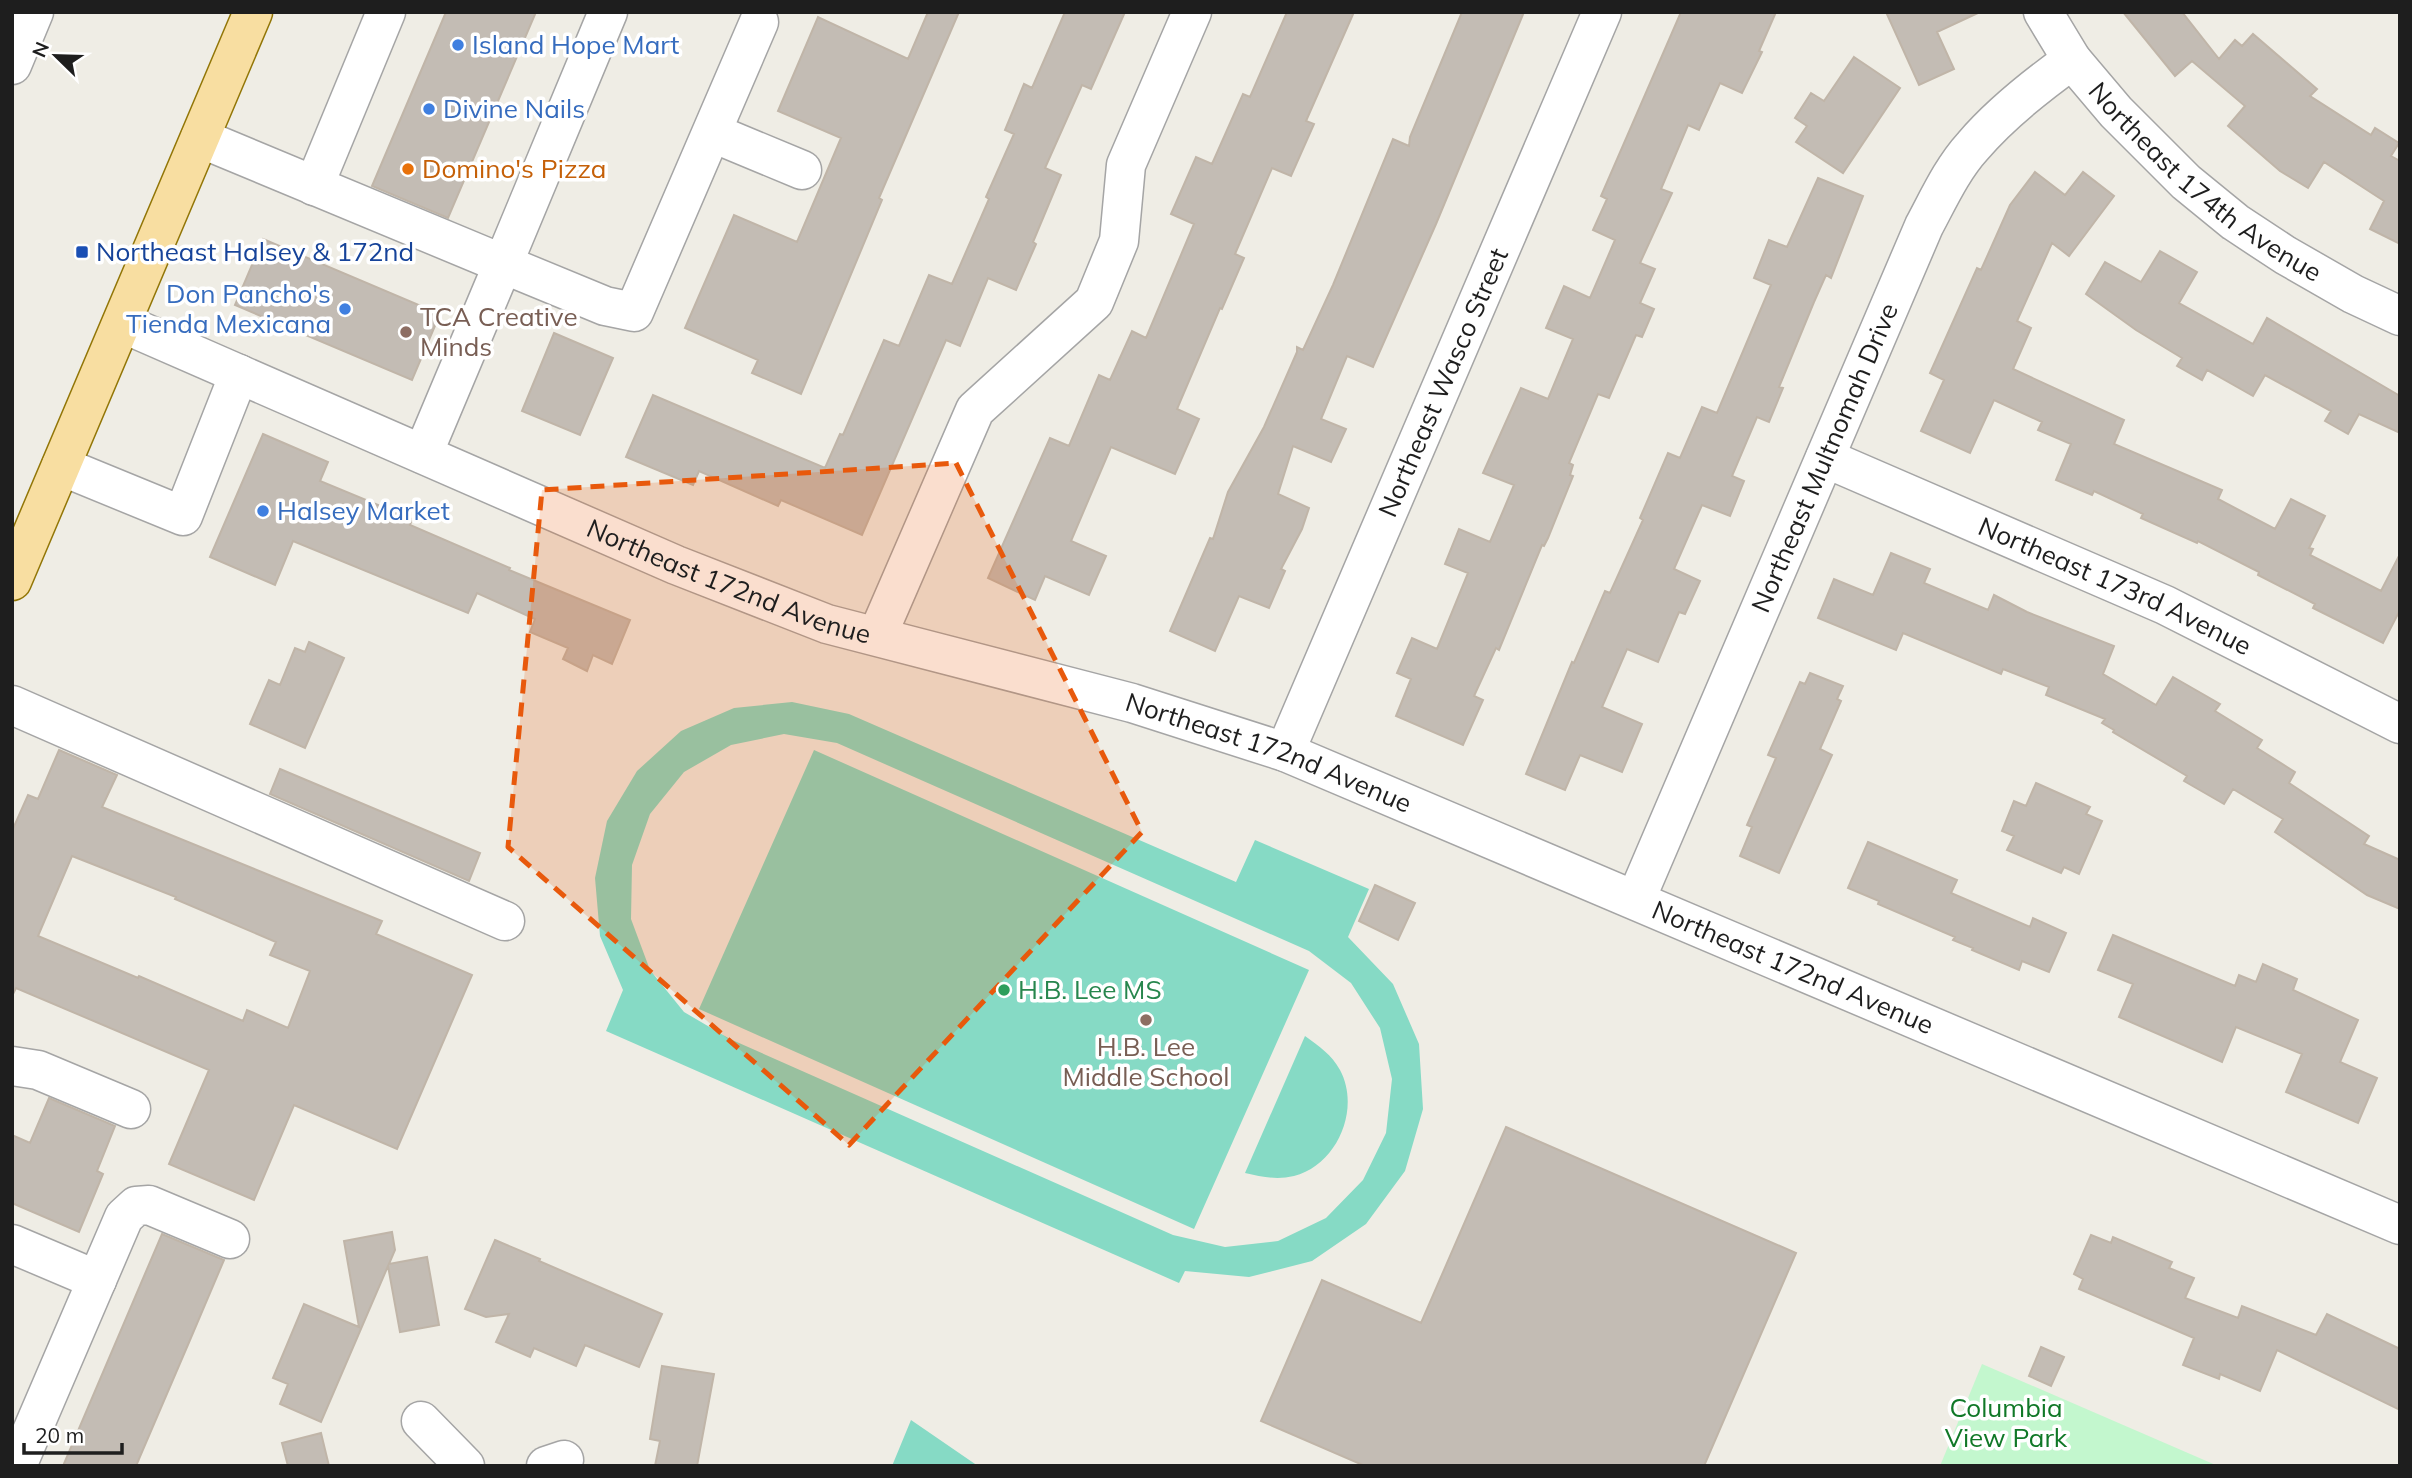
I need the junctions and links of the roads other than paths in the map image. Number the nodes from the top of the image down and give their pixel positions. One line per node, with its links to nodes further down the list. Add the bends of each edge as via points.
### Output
1 (34, 12): 10 (street)
2 (253, 12): 12 (main road)
3 (386, 12): 14 (street)
4 (608, 12): 15 (street)
5 (1192, 12): 24 (street, via 1126,164 1119,241 1094,302 975,410)
6 (1602, 12): 27 (street, Northeast Wasco Street)
7 (2043, 12): 9 (street, Northeast 174th Avenue)
8 (759, 22): 11 (street)
9 (2072, 60): 16 (street, Northeast 174th Avenue, via 2150,148 2235,222 2285,255); 20 (street, Northeast Multnomah Drive, via 1972,146 1947,183 1924,226)
10 (12, 65)
11 (713, 133): 13 (street); 15 (street, via 634,312 605,306)
12 (200, 138): 14 (street); 17 (main road)
13 (802, 170)
14 (314, 186): 15 (street)
15 (503, 264): 19 (street)
16 (2400, 316)
17 (122, 323): 18 (street, Northeast 172nd Avenue); 21 (main road)
18 (239, 374): 19 (street, Northeast 172nd Avenue); 21 (street, via 183,516)
19 (423, 454): 24 (street, Northeast 172nd Avenue, via 689,570 827,624)
20 (1825, 458): 26 (street, Northeast 173rd Avenue, via 2165,604); 28 (street, Northeast Multnomah Drive)
21 (61, 466): 22 (main road)
22 (21, 534): 23 (main road)
23 (12, 581)
24 (877, 636): 27 (street, Northeast 172nd Avenue, via 1132,703)
25 (12, 705): 29 (street)
26 (2400, 724)
27 (1285, 752): 28 (street, Northeast 172nd Avenue)
28 (1636, 899): 32 (street, Northeast 172nd Avenue)
29 (505, 920)
30 (12, 1066): 31 (street, via 38,1070)
31 (131, 1109)
32 (2400, 1224)
33 (230, 1239): 35 (street, via 149,1205 136,1206 124,1217)
34 (12, 1244): 35 (street)
35 (97, 1280): 37 (street)
36 (421, 1421): 38 (street)
37 (17, 1466)
38 (465, 1466)

